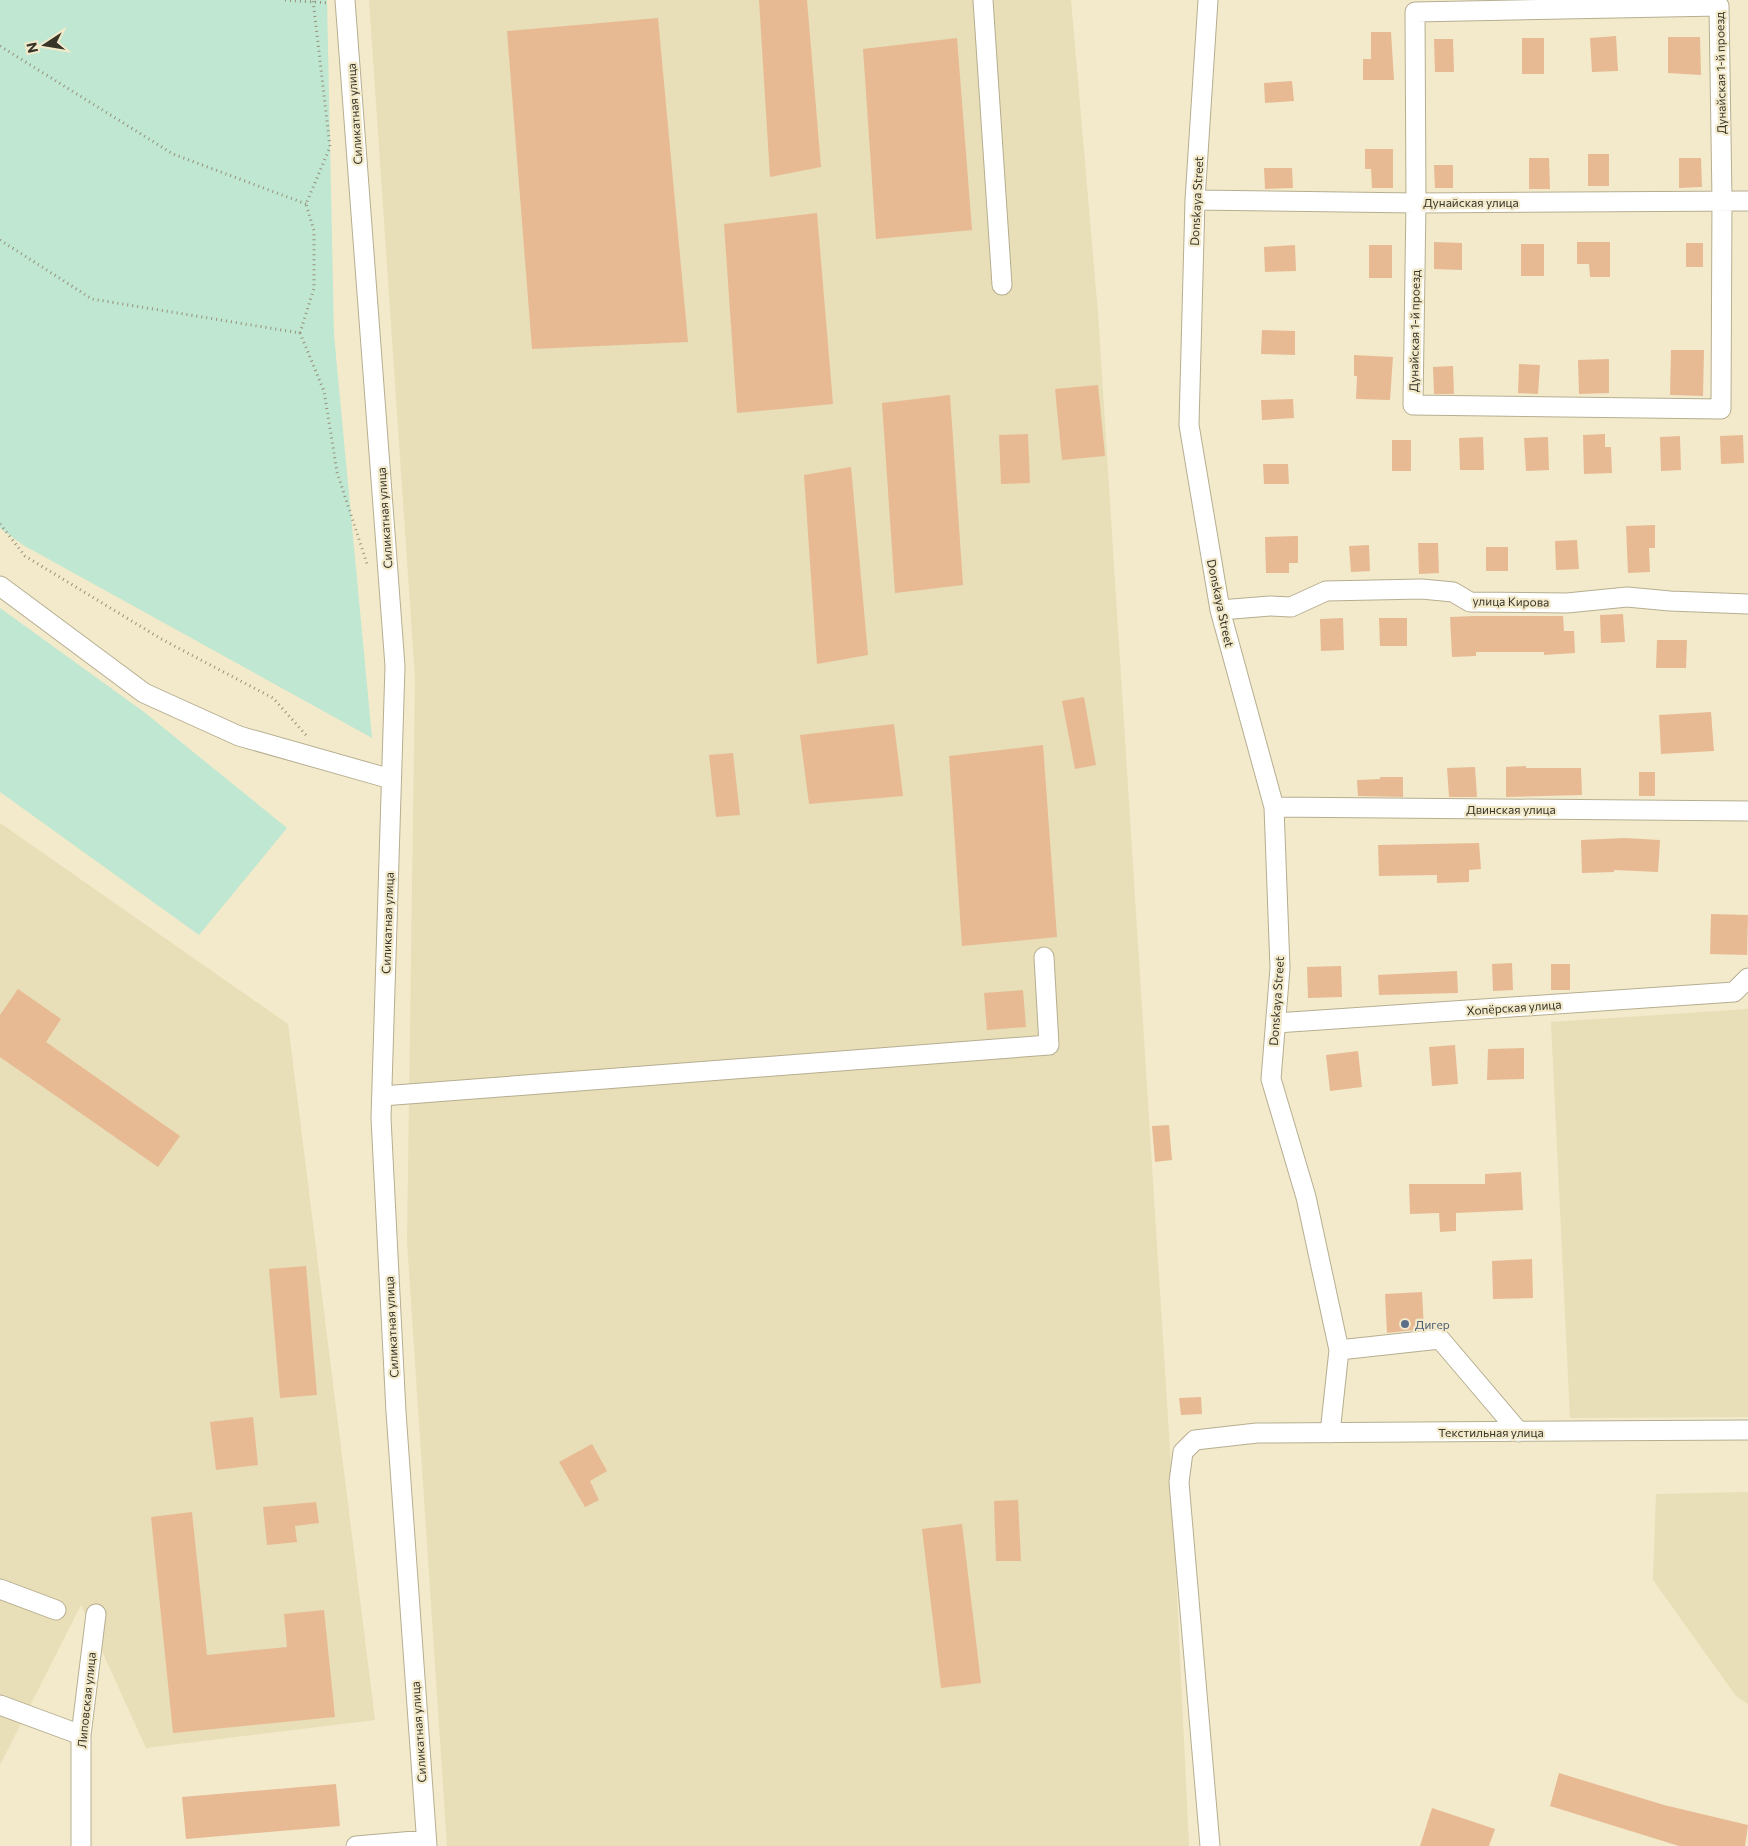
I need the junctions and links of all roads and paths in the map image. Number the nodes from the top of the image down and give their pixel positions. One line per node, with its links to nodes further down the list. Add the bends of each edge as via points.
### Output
1 (285, 0): 2 (path)
2 (313, 0): 5 (path); 11 (path, via 330,147)
3 (983, 0): 13 (street)
4 (1208, 0): 7 (street, Donskaya Street)
5 (345, 3): 21 (street, Силикатная улица, via 395,666)
6 (0, 46): 11 (path, via 173,154)
7 (1195, 200): 10 (street, Дунайская улица); 19 (street, Donskaya Street, via 1188,425)
8 (1722, 200): 9 (street, Дунайская улица); 10 (street, Дунайская улица); 10 (street, Дунайская 1-й проезд, via 1719,6 1415,12); 10 (street, Дунайская 1-й проезд, via 1721,409 1413,405)
9 (1748, 201)
10 (1416, 203)
11 (306, 204): 14 (path, via 314,231 314,288)
12 (0, 240): 14 (path, via 92,299)
13 (1002, 285)
14 (300, 333): 16 (path, via 324,391 337,472)
15 (0, 524): 20 (path, via 26,556 163,640 273,698)
16 (370, 568)
17 (0, 586): 20 (street, via 144,693 239,736)
18 (1748, 604): 19 (street, улица Кирова, via 1670,602 1627,597 1567,602 1470,602 1452,592 1422,589 1326,591 1291,606)
19 (1220, 610): 22 (street, Donskaya Street)
20 (329, 762): 21 (street)
21 (391, 780): 27 (street, Силикатная улица)
22 (1274, 807): 23 (street, Двинская улица); 26 (street, Donskaya Street, via 1280,968)
23 (1748, 811)
24 (1044, 957): 27 (street, via 1049,1045)
25 (1748, 978): 26 (street, Хопёрская улица, via 1734,992)
26 (1276, 1023): 28 (street, Donskaya Street, via 1271,1079 1306,1197)
27 (382, 1096): 37 (street, Силикатная улица, via 396,1412)
28 (1339, 1350): 30 (street, via 1440,1339); 31 (street, Donskaya Street)
29 (1748, 1430): 30 (street, Текстильная улица)
30 (1519, 1432): 31 (street, Текстильная улица)
31 (1330, 1433): 40 (street, Текстильная улица, via 1257,1433 1194,1440 1183,1452 1179,1482)
32 (0, 1589): 33 (street)
33 (56, 1610)
34 (96, 1614): 36 (street, Липовская улица)
35 (0, 1706): 36 (street)
36 (81, 1735): 38 (street, Липовская улица)
37 (426, 1843): 39 (street)
38 (81, 1846)
39 (356, 1846)
40 (1210, 1846)

